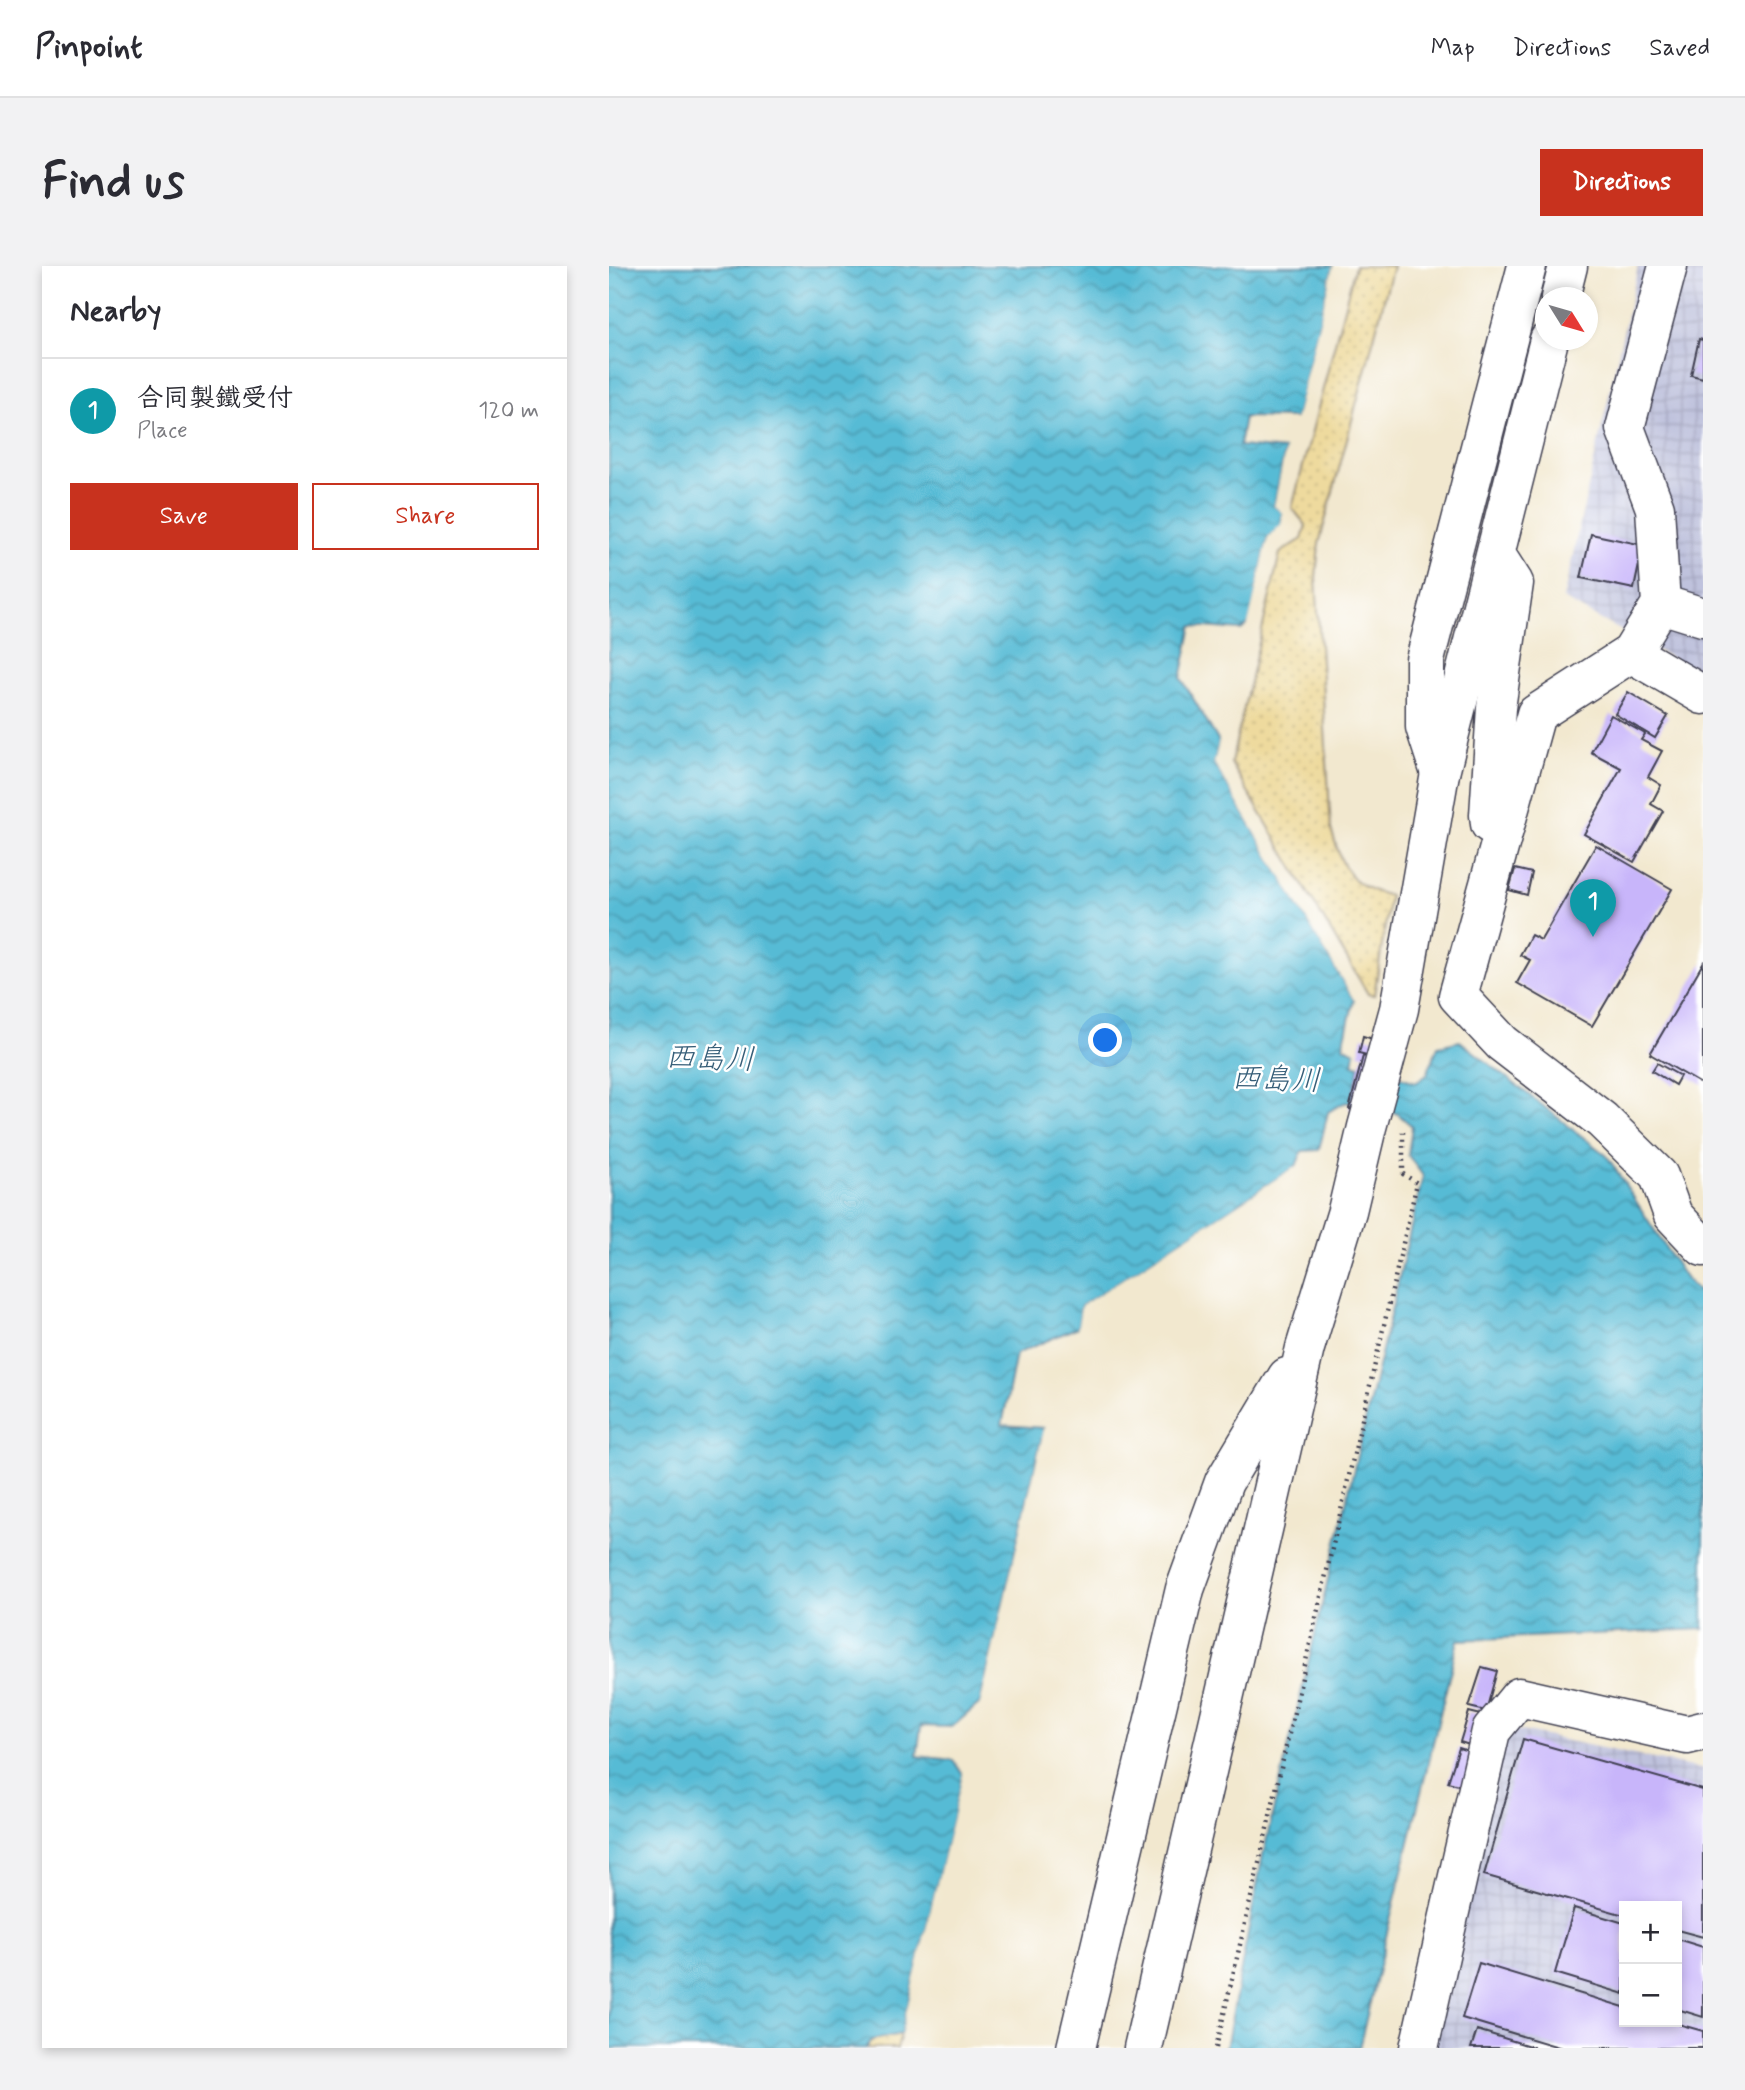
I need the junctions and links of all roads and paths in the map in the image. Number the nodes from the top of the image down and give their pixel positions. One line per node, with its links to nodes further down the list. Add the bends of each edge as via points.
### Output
1 (1527, 266): 11 (street, via 1425,660 1425,727)
2 (1567, 266): 4 (street)
3 (1668, 266): 7 (street, via 1625,428 1655,509)
4 (1562, 287)
5 (1546, 350): 6 (street)
6 (1495, 553): 11 (street); 12 (street, via 1514,583 1496,708 1489,802)
7 (1661, 604): 8 (street); 9 (street)
8 (1703, 617)
9 (1631, 653): 10 (street); 12 (street, via 1536,714)
10 (1703, 695)
11 (1440, 773): 13 (street, via 1399,1009)
12 (1495, 857): 14 (street, via 1458,996 1502,1043 1602,1121 1659,1177 1673,1215)
13 (1367, 1127): 15 (street); 19 (path, via 1403,1129 1403,1174 1417,1183)
14 (1703, 1247)
15 (1305, 1348): 17 (street, via 1224,1482 1185,1589); 18 (street)
16 (1703, 1731): 20 (street, via 1687,1735 1519,1697 1490,1731)
17 (1076, 2048)
18 (1143, 2048)
19 (1216, 2048)
20 (1419, 2048)

